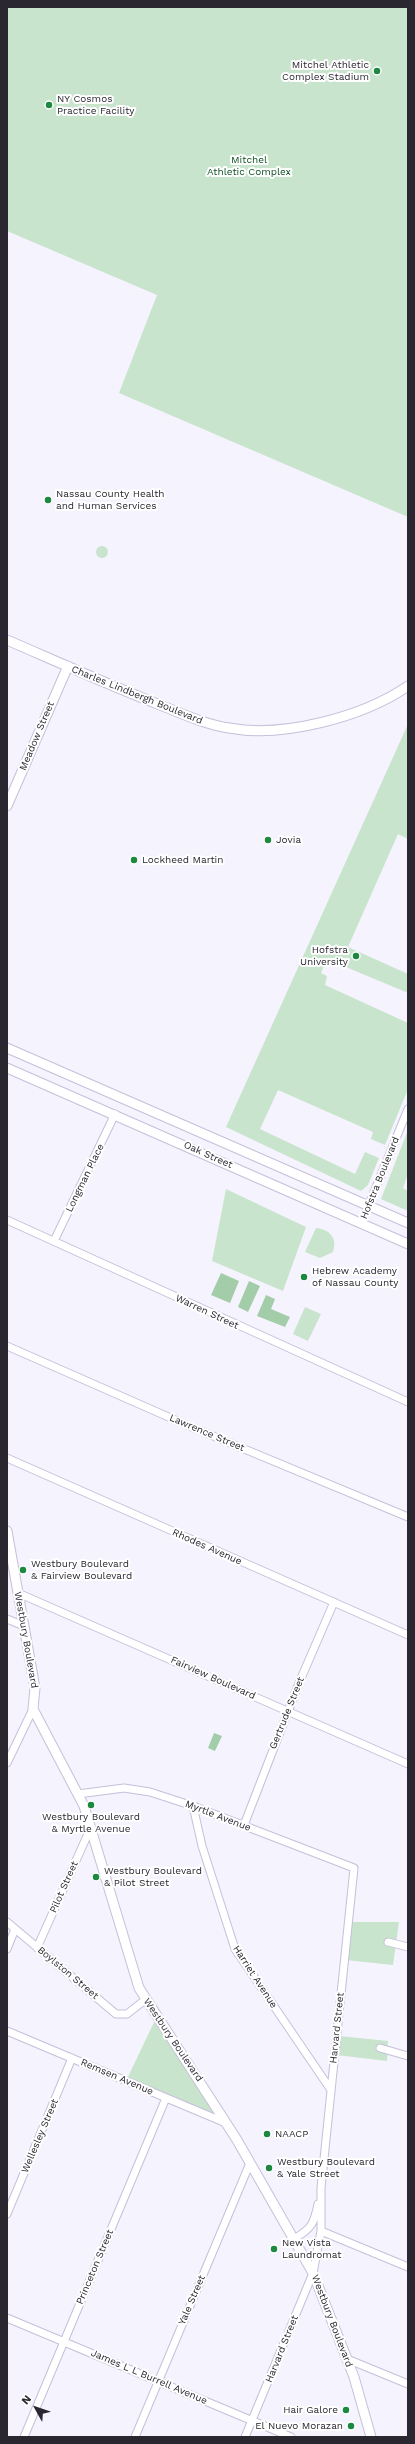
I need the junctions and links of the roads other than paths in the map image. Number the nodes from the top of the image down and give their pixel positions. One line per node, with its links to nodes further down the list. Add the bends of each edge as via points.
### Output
1 (7, 640): 2 (street, Charles Lindbergh Boulevard)
2 (68, 666): 3 (street, Charles Lindbergh Boulevard, via 188,717 230,728 264,730 314,724 351,714); 4 (street, Meadow Street)
3 (408, 686)
4 (7, 806)
5 (7, 1048): 9 (street, Oak Street)
6 (7, 1068): 8 (street, Oak Street)
7 (408, 1109): 9 (street, Hofstra Boulevard)
8 (115, 1114): 12 (street, Oak Street); 13 (street, Longman Place)
9 (368, 1206): 11 (street, Oak Street); 12 (street, Hofstra Boulevard)
10 (7, 1220): 13 (street, Warren Street)
11 (408, 1223)
12 (361, 1224): 14 (street, Oak Street)
13 (54, 1241): 16 (street, Warren Street)
14 (408, 1244)
15 (7, 1346): 18 (street, Lawrence Street, via 189,1426)
16 (408, 1402)
17 (7, 1458): 21 (street, Rhodes Avenue)
18 (408, 1517)
19 (7, 1531): 20 (street, Westbury Boulevard)
20 (18, 1592): 23 (street, Westbury Boulevard); 26 (street, Fairview Boulevard)
21 (334, 1602): 24 (street, Rhodes Avenue); 26 (street, Gertrude Street)
22 (7, 1619): 23 (street)
23 (24, 1626): 25 (street, Westbury Boulevard, via 35,1688)
24 (408, 1635)
25 (33, 1709): 27 (street); 29 (street, Westbury Boulevard)
26 (288, 1711): 28 (street, Fairview Boulevard); 31 (street, Gertrude Street)
27 (7, 1763)
28 (408, 1764)
29 (78, 1794): 30 (street, Myrtle Avenue, via 124,1788 150,1792); 32 (street, Westbury Boulevard)
30 (193, 1806): 31 (street, Myrtle Avenue); 45 (street, Harriet Avenue, via 202,1846 235,1949)
31 (244, 1825): 33 (street, Myrtle Avenue)
32 (91, 1827): 38 (street, Pilot Street); 40 (street, Westbury Boulevard, via 139,1988)
33 (354, 1868): 45 (street, Harvard Street)
34 (7, 1922): 35 (street, Boylston Street)
35 (15, 1929): 38 (street, Boylston Street); 39 (street)
36 (388, 1942): 37 (street)
37 (408, 1947)
38 (37, 1948): 40 (street, Boylston Street, via 116,2014 122,2016)
39 (7, 1949)
40 (145, 2000): 47 (street, Westbury Boulevard)
41 (7, 2031): 44 (street, Remsen Avenue)
42 (380, 2048): 43 (street)
43 (408, 2056)
44 (72, 2058): 46 (street, Remsen Avenue); 50 (street, Wellesley Street)
45 (331, 2090): 49 (street, Harvard Street)
46 (166, 2098): 47 (street, Remsen Avenue); 56 (street, Princeton Street)
47 (227, 2123): 48 (street, Westbury Boulevard)
48 (250, 2163): 52 (street, Westbury Boulevard); 58 (street, Yale Street)
49 (321, 2188): 51 (street, Harvard Street); 52 (street, Harvard Street, via 314,2223 306,2232)
50 (7, 2214)
51 (321, 2231): 53 (street); 54 (street, Harvard Street)
52 (294, 2239): 54 (street, Westbury Boulevard)
53 (408, 2267)
54 (313, 2273): 57 (street, Westbury Boulevard); 60 (street, Harvard Street)
55 (7, 2318): 56 (street, James L L Burrell Avenue)
56 (64, 2342): 58 (street, James L L Burrell Avenue); 61 (street, Princeton Street)
57 (347, 2358): 59 (street); 65 (street, Westbury Boulevard)
58 (158, 2381): 60 (street, James L L Burrell Avenue); 62 (street, Yale Street)
59 (408, 2384)
60 (252, 2420): 63 (street, Harvard Street); 64 (street, James L L Burrell Avenue)
61 (24, 2437)
62 (135, 2437)
63 (245, 2437)
64 (291, 2437)
65 (371, 2437)

